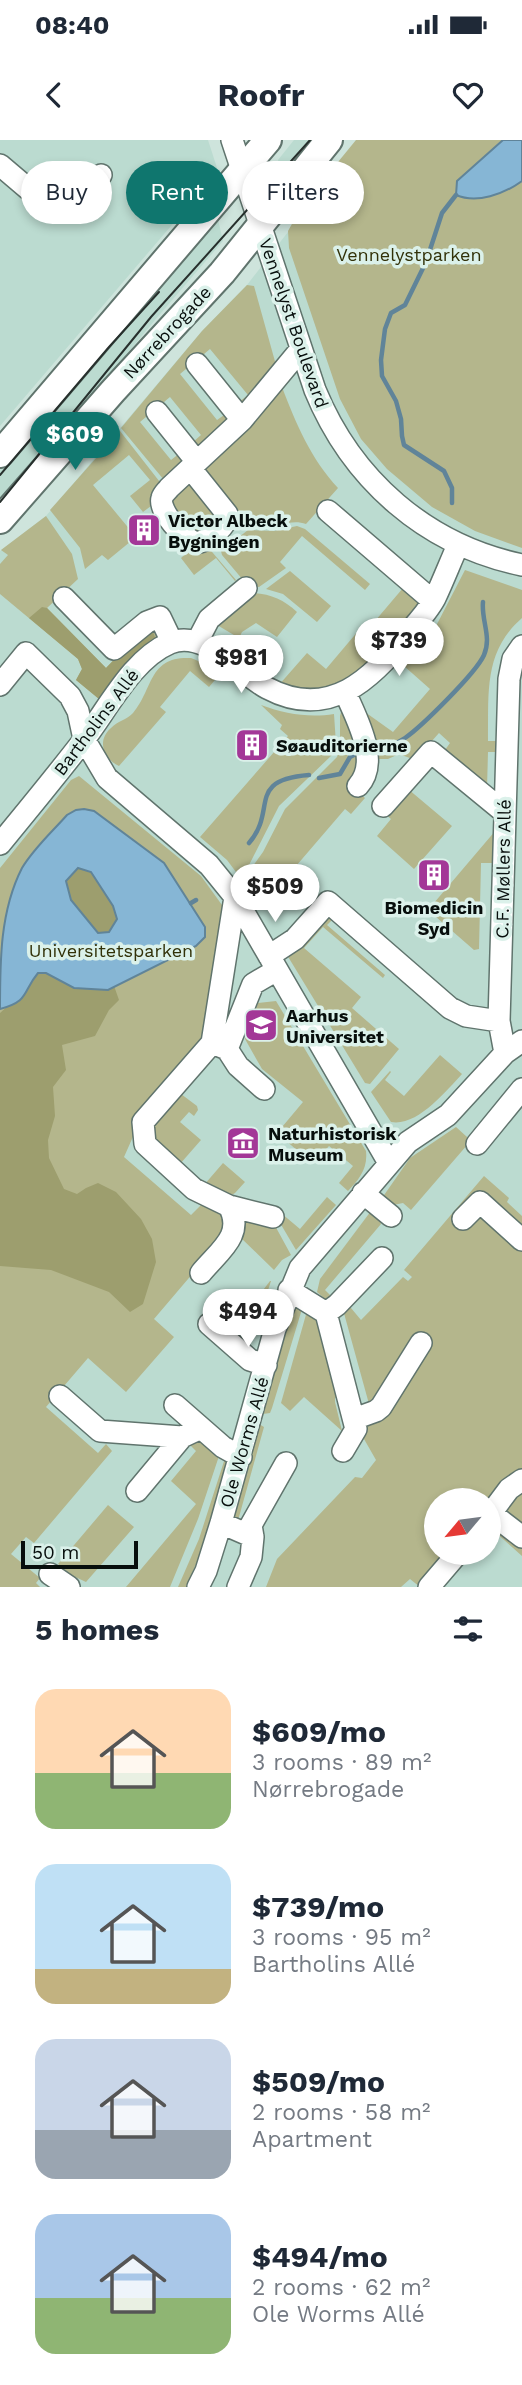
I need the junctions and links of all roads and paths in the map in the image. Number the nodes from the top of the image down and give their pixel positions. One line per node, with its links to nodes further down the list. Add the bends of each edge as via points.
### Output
1 (232, 140): 6 (street, Vennelyst Boulevard)
2 (268, 140): 4 (main road)
3 (329, 140): 9 (main road, Nørrebrogade)
4 (250, 161)
5 (0, 164): 7 (street)
6 (242, 170): 14 (main road)
7 (21, 182)
8 (260, 224): 9 (street, Vennelyst Boulevard)
9 (261, 227): 10 (street, Vennelyst Boulevard); 16 (main road, Nørrebrogade)
10 (301, 349): 13 (street); 17 (street, Vennelyst Boulevard, via 323,409 357,465 395,504)
11 (197, 364): 13 (street)
12 (157, 412): 13 (street, via 194,465)
13 (242, 420)
14 (0, 454)
15 (328, 511): 21 (street)
16 (0, 520)
17 (458, 545): 18 (street, Vennelyst Boulevard); 21 (street)
18 (522, 565)
19 (246, 588): 23 (street, via 209,619)
20 (64, 598): 22 (street, via 114,649 140,626 160,617)
21 (433, 601): 26 (street, via 385,661)
22 (172, 642): 23 (street); 27 (street, Bartholins Allé, via 144,658)
23 (197, 642): 26 (street, via 285,696 306,699)
24 (522, 646): 28 (street, C.F. Møllers Allé, via 513,659 509,679)
25 (0, 685): 27 (street, via 26,653 70,696)
26 (345, 692): 29 (street, via 368,761 367,774)
27 (84, 739): 32 (street, Bartholins Allé); 34 (street, via 107,778 209,865)
28 (514, 757): 31 (street, C.F. Møllers Allé)
29 (358, 786)
30 (383, 806): 31 (street, via 431,752)
31 (510, 813): 33 (street, C.F. Møllers Allé)
32 (0, 844)
33 (512, 870): 36 (street, C.F. Møllers Allé)
34 (235, 897): 35 (street); 37 (street)
35 (273, 963): 36 (street, via 328,902 450,1008 466,1016); 37 (street, via 253,984); 42 (street)
36 (499, 1021): 38 (street, C.F. Møllers Allé)
37 (220, 1046): 40 (street); 44 (street, via 143,1122 145,1144 194,1189)
38 (513, 1047): 42 (street, C.F. Møllers Allé, via 448,1115 408,1142)
39 (522, 1088): 41 (street)
40 (264, 1089)
41 (477, 1144)
42 (389, 1163): 43 (street, Ole Worms Allé)
43 (363, 1193): 46 (street); 51 (street, Ole Worms Allé, via 304,1262)
44 (229, 1206): 45 (street); 50 (street, via 236,1226 233,1236)
45 (273, 1217)
46 (391, 1217)
47 (463, 1219): 48 (street, via 480,1202)
48 (522, 1240)
49 (382, 1258): 52 (street)
50 (201, 1273)
51 (289, 1290): 52 (street); 55 (street, Ole Worms Allé)
52 (326, 1313): 58 (street)
53 (209, 1324): 55 (street, via 250,1360)
54 (421, 1343): 58 (street, via 381,1407)
55 (266, 1365): 61 (street, Ole Worms Allé)
56 (60, 1396): 59 (street, via 100,1431)
57 (175, 1405): 59 (street)
58 (354, 1419): 60 (street, via 356,1429)
59 (191, 1432): 61 (street); 64 (street)
60 (343, 1451)
61 (241, 1457): 66 (street, Ole Worms Allé)
62 (286, 1463): 69 (street, via 251,1525)
63 (522, 1480): 65 (street)
64 (137, 1491)
65 (501, 1500)
66 (221, 1523): 69 (street); 73 (street, Ole Worms Allé)
67 (501, 1523): 68 (street)
68 (522, 1537)
69 (253, 1538): 74 (street, via 251,1557)
70 (448, 1565): 75 (street)
71 (50, 1573): 72 (street)
72 (69, 1587)
73 (198, 1587)
74 (238, 1587)
75 (429, 1587)

